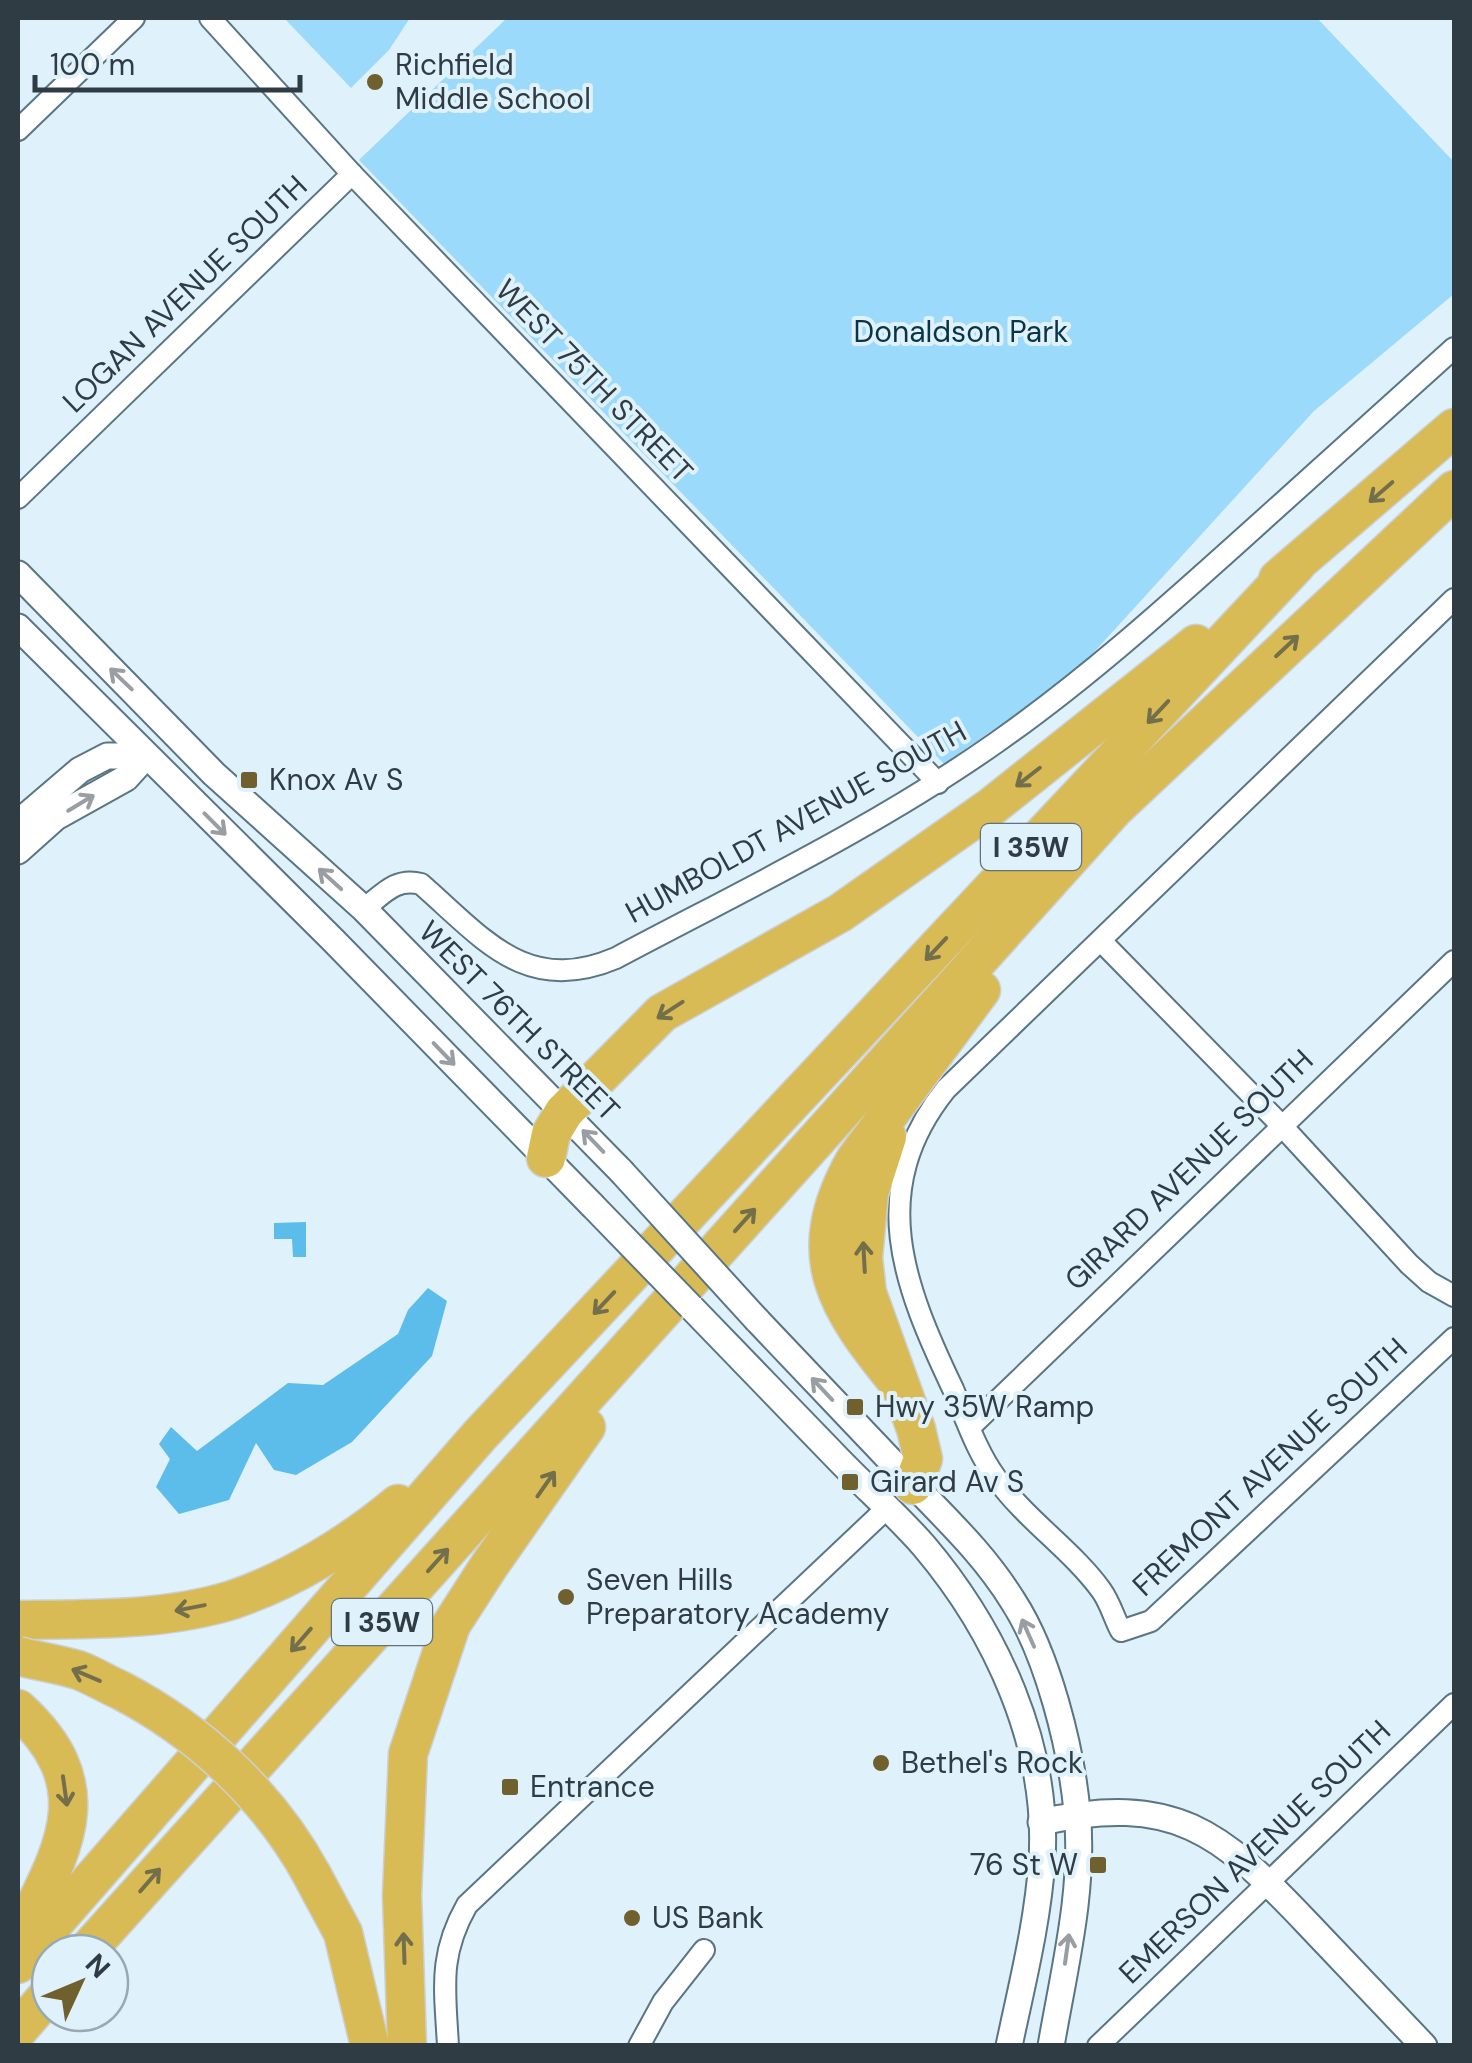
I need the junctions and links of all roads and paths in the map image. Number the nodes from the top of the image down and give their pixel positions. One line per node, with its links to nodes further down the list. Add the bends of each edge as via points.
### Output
1 (134, 18): 3 (street)
2 (210, 18): 4 (street, WEST 75TH STREET)
3 (18, 130)
4 (352, 174): 8 (street, LOGAN AVENUE SOUTH); 15 (street, WEST 75TH STREET)
5 (1454, 348): 15 (street, HUMBOLDT AVENUE SOUTH, via 1094,669)
6 (1454, 428): 9 (highway, I 35W, one-way to 9)
7 (1454, 490): 16 (highway, I 35W, one-way to 7)
8 (18, 498)
9 (1296, 565): 22 (highway, one-way to 22, via 991,807 840,913 662,1013); 29 (highway, I 35W, one-way to 29)
10 (18, 574): 13 (street, WEST 76TH STREET, one-way to 10)
11 (1454, 600): 20 (street)
12 (18, 627): 14 (street, WEST 76TH STREET)
13 (191, 748): 14 (street); 19 (street, WEST 76TH STREET, one-way to 13)
14 (146, 756): 17 (street, via 107,756 80,770); 18 (street, one-way to 14, via 56,817 126,778); 24 (street, WEST 76TH STREET, one-way to 24)
15 (938, 783): 19 (street, HUMBOLDT AVENUE SOUTH, via 590,970 525,966 421,884 407,880)
16 (1114, 809): 25 (highway, I 35W, one-way to 16); 30 (highway, one-way to 16, via 923,1459 916,1430 899,1384 843,1308 828,1249 830,1216 856,1160)
17 (18, 823)
18 (18, 851)
19 (364, 910): 22 (street, WEST 76TH STREET)
20 (1102, 942): 23 (street); 28 (street, via 946,1089 924,1122 902,1182 898,1218 913,1301)
21 (1454, 961): 23 (street, GIRARD AVENUE SOUTH)
22 (564, 1112): 24 (highway); 30 (street, WEST 76TH STREET, one-way to 22, bridge, via 757,1320)
23 (1282, 1126): 26 (street, via 1408,1264); 28 (street, GIRARD AVENUE SOUTH)
24 (546, 1158): 30 (street, WEST 76TH STREET, bridge, via 732,1349)
25 (680, 1293): 39 (highway, I 35W, one-way to 25); 46 (highway, one-way to 25, via 404,1809 408,1754 423,1702 451,1625 479,1580)
26 (1454, 1296)
27 (1454, 1338): 28 (street, FREMONT AVENUE SOUTH, via 1151,1620 1120,1631 1102,1590 1004,1488)
28 (970, 1427)
29 (480, 1435): 31 (highway, one-way to 31, via 365,1532 231,1600 165,1613); 42 (highway, I 35W, one-way to 42)
30 (900, 1497): 35 (street, WEST 76TH STREET, one-way to 30, via 1066,1738 1015,1603 959,1528); 36 (street, WEST 76TH STREET, via 923,1545 988,1635 1029,1742); 47 (street, via 467,1905 451,1933 444,1971)
31 (18, 1620)
32 (18, 1656): 37 (highway, one-way to 32, bridge, via 258,1798 164,1713 80,1671)
33 (1454, 1704): 38 (street, EMERSON AVENUE SOUTH)
34 (18, 1709): 40 (highway, one-way to 40, via 50,1745 62,1772 68,1827)
35 (1078, 1814): 36 (street); 38 (street, via 1125,1812 1183,1824 1219,1840); 49 (street, WEST 76TH STREET, one-way to 35, via 1072,1917)
36 (1041, 1822): 48 (street, WEST 76TH STREET, via 1038,1894)
37 (314, 1880): 44 (highway, via 352,1988); 45 (highway, via 343,1933)
38 (1268, 1882): 50 (street, EMERSON AVENUE SOUTH); 51 (street)
39 (104, 1933)
40 (18, 1940)
41 (704, 1950): 43 (street, via 663,2002)
42 (18, 1964)
43 (643, 2044)
44 (361, 2046)
45 (370, 2046)
46 (407, 2046)
47 (448, 2046)
48 (1008, 2046)
49 (1051, 2046)
50 (1098, 2046)
51 (1424, 2046)

